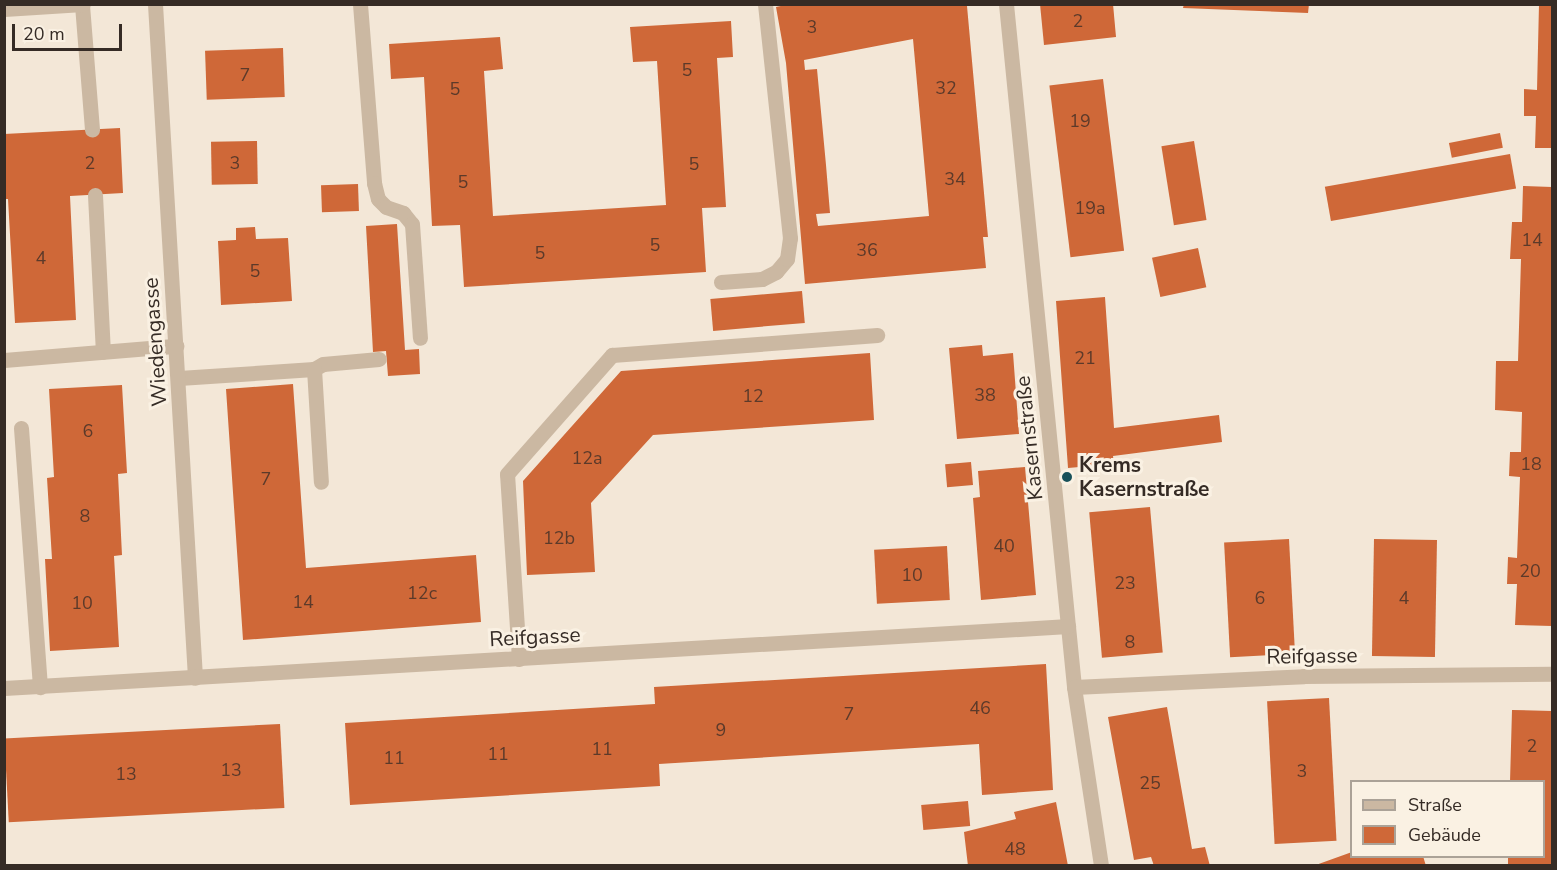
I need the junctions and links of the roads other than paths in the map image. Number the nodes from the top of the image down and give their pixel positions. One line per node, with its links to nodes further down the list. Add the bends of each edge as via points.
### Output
1 (83, 4): 6 (street); 7 (street)
2 (155, 4): 12 (street, Wiedengasse)
3 (360, 4): 11 (street, via 374,183 378,199 386,207 403,213 412,224)
4 (765, 4): 9 (street, via 790,238 787,259 776,272 762,279)
5 (1006, 4): 20 (street, Kasernstraße)
6 (4, 9)
7 (92, 130)
8 (95, 195): 13 (street)
9 (721, 282)
10 (877, 335): 21 (street, via 612,355 507,474)
11 (420, 338)
12 (176, 346): 13 (street); 17 (street, Wiedengasse)
13 (103, 352): 15 (street)
14 (379, 359): 16 (street, via 323,364)
15 (4, 360)
16 (314, 369): 17 (street); 19 (street)
17 (179, 378): 23 (street, Wiedengasse)
18 (21, 428): 24 (street)
19 (321, 482)
20 (1068, 626): 21 (street, Reifgasse); 25 (street, Kasernstraße)
21 (519, 659): 23 (street, Reifgasse)
22 (1552, 674): 25 (street, Reifgasse, via 1304,676)
23 (195, 678): 24 (street, Reifgasse)
24 (40, 687): 26 (street, Reifgasse)
25 (1074, 687): 27 (street, Kasernstraße)
26 (4, 688)
27 (1101, 866)

